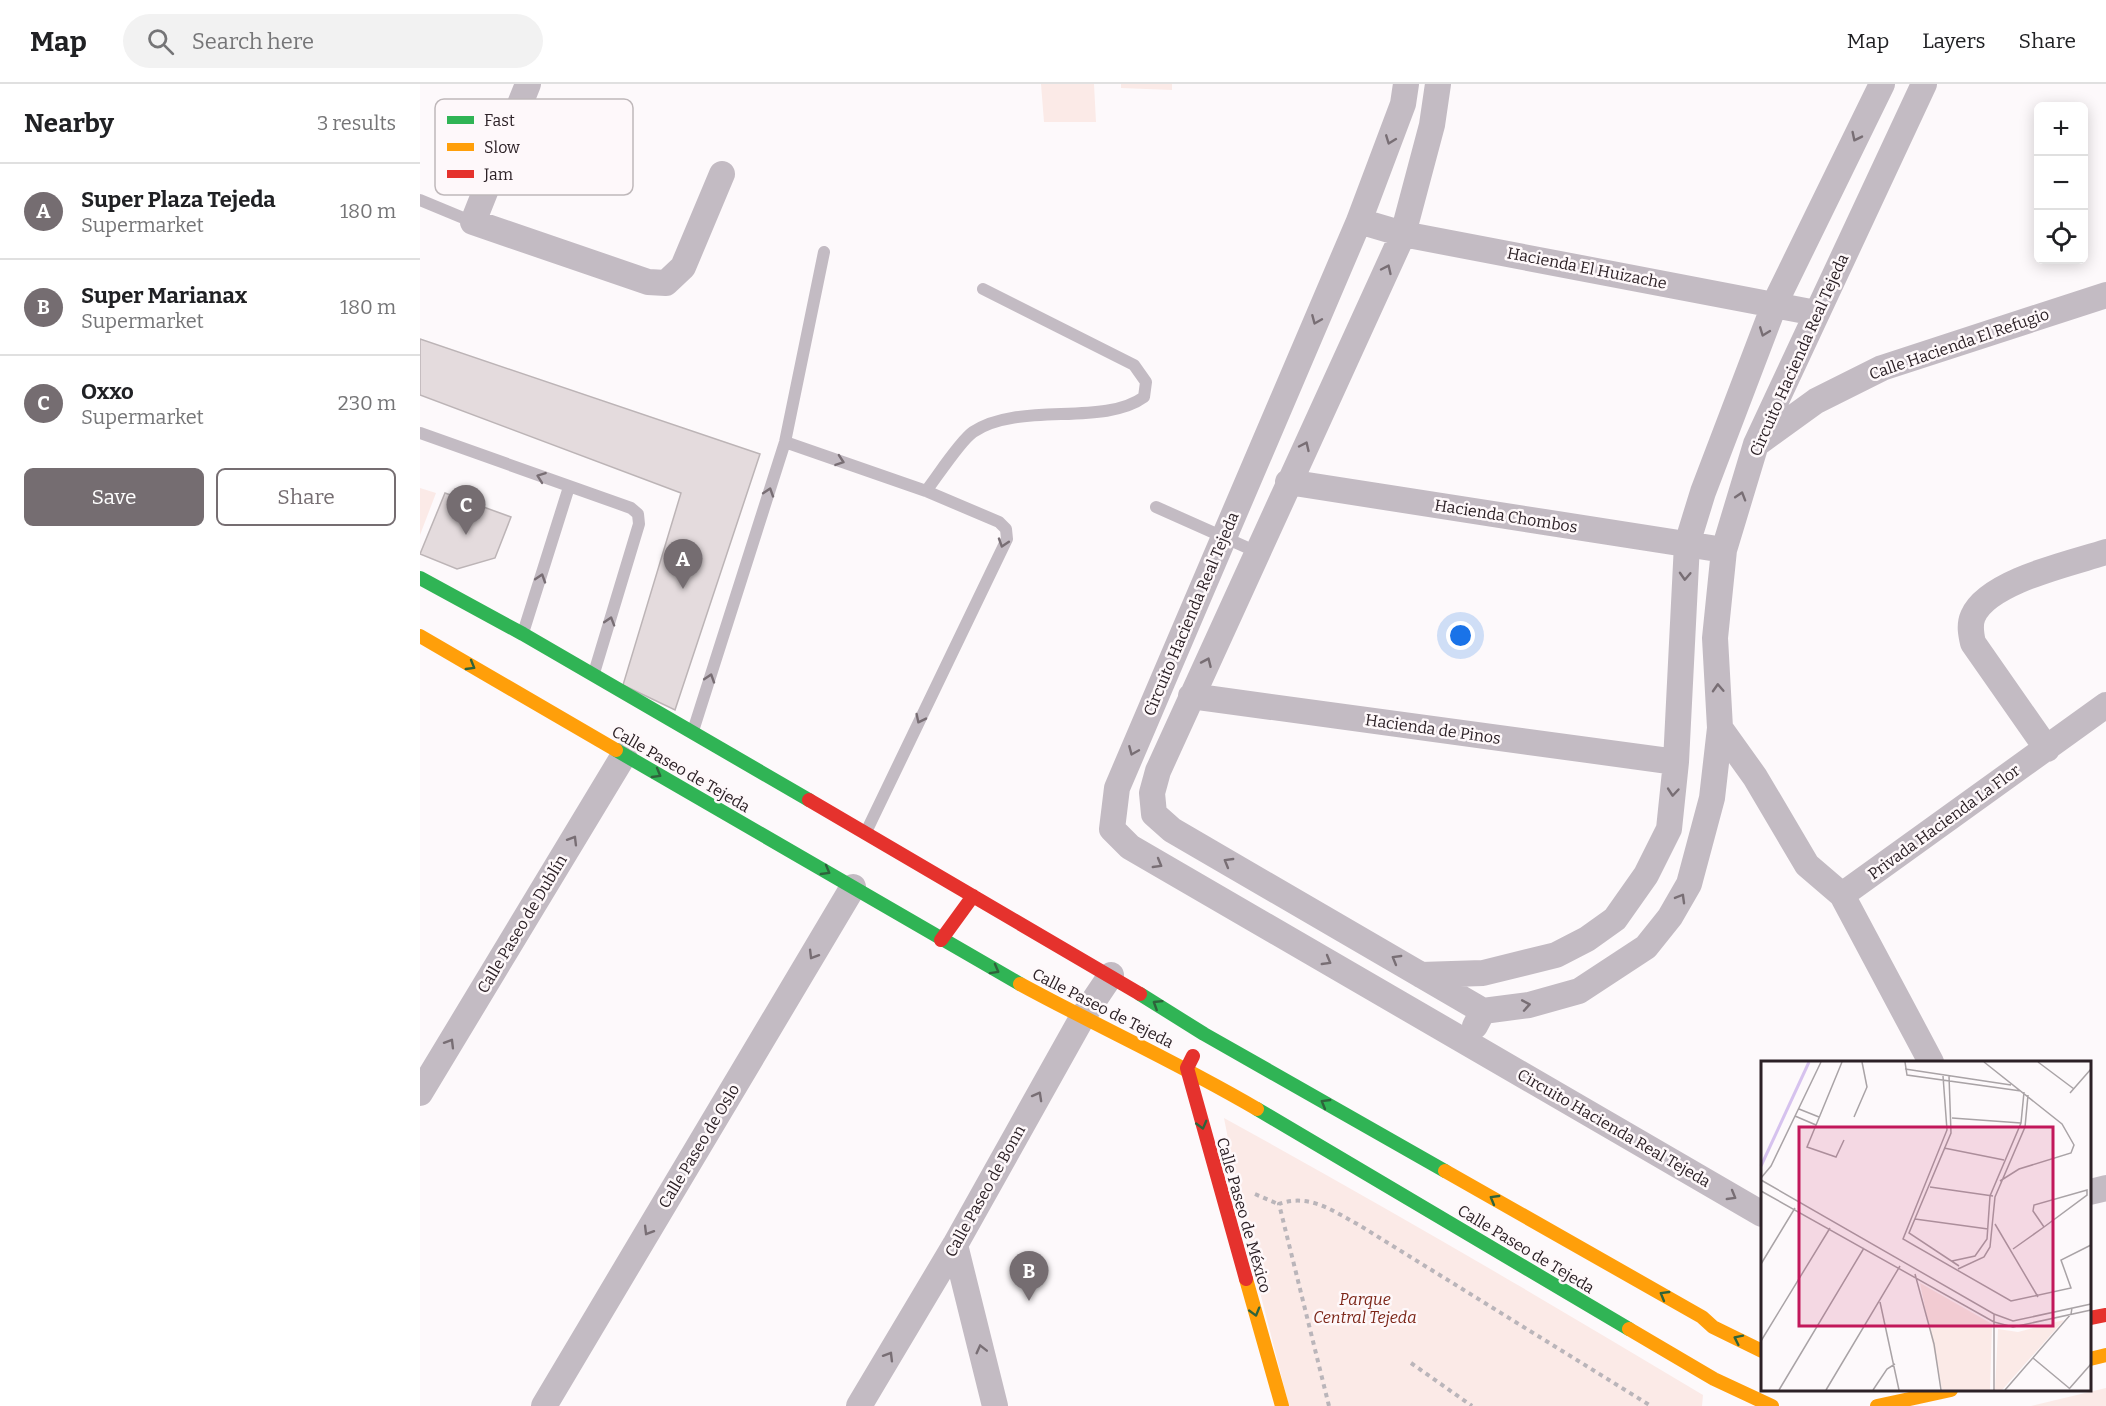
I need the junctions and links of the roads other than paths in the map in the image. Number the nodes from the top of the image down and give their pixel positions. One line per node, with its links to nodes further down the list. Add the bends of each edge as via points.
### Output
1 (528, 84): 6 (street)
2 (1406, 84): 10 (street, Circuito Hacienda Real Tejeda, one-way to 10, via 1403,105)
3 (1438, 84): 12 (street, Circuito Hacienda Real Tejeda, via 1432,125)
4 (1882, 84): 16 (street, one-way to 16)
5 (1924, 84): 17 (street, Circuito Hacienda Real Tejeda)
6 (522, 99)
7 (722, 174): 11 (street, via 683,267 666,283 648,282)
8 (484, 195): 11 (street)
9 (420, 200): 11 (lane)
10 (1359, 221): 12 (street, Hacienda El Huizache); 25 (street, Circuito Hacienda Real Tejeda, one-way to 25)
11 (473, 222)
12 (1403, 234): 16 (street, Hacienda El Huizache); 21 (street, Circuito Hacienda Real Tejeda, one-way to 12)
13 (824, 252): 19 (lane)
14 (983, 289): 23 (lane, via 1134,365 1146,382 1144,398 1136,404 1103,411 1042,414 993,424 972,433)
15 (2106, 295): 20 (street, Calle Hacienda El Refugio, via 1882,368 1816,401)
16 (1775, 303): 17 (street, Hacienda El Huizache); 26 (street, one-way to 26)
17 (1816, 313): 20 (street, Circuito Hacienda Real Tejeda)
18 (420, 433): 22 (lane, one-way to 18)
19 (785, 442): 23 (lane, one-way to 23); 37 (lane, one-way to 19)
20 (1756, 444): 27 (street, Circuito Hacienda Real Tejeda, one-way to 20)
21 (1288, 482): 26 (street, Hacienda Chombos); 28 (street, Circuito Hacienda Real Tejeda)
22 (570, 487): 31 (lane, one-way to 22); 33 (lane, one-way to 22, via 639,519 631,508)
23 (926, 491): 41 (lane, one-way to 41, via 999,522 1006,529 1007,539)
24 (1156, 507): 25 (lane)
25 (1223, 539): 28 (lane); 48 (street, Circuito Hacienda Real Tejeda, one-way to 48, via 1117,788 1112,829 1130,847)
26 (1687, 544): 27 (street, Hacienda Chombos); 40 (street, one-way to 40)
27 (1725, 550): 36 (street, Circuito Hacienda Real Tejeda, one-way to 27, via 1715,638)
28 (1257, 552): 34 (street, Circuito Hacienda Real Tejeda, one-way to 28)
29 (2106, 552): 38 (street, via 1997,590 1973,615 1970,629 1974,643)
30 (420, 578): 31 (main road, Calle Paseo de Tejeda)
31 (523, 634): 33 (main road, Calle Paseo de Tejeda)
32 (420, 636): 39 (main road, Calle Paseo de Tejeda, one-way to 39)
33 (593, 677): 37 (main road, Calle Paseo de Tejeda)
34 (1191, 696): 40 (street, Hacienda de Pinos); 46 (street, Circuito Hacienda Real Tejeda, one-way to 34, via 1172,830 1154,814 1155,782)
35 (2106, 705): 38 (street, Privada Hacienda La Flor)
36 (1720, 728): 43 (street, via 1755,777 1807,865); 49 (street, Circuito Hacienda Real Tejeda, one-way to 36, via 1529,1005 1579,991 1646,946 1670,917 1689,884 1712,798)
37 (692, 734): 41 (main road, Calle Paseo de Tejeda)
38 (2047, 749): 43 (street, Privada Hacienda La Flor)
39 (624, 755): 42 (main road, Calle Paseo de Tejeda, one-way to 42); 55 (street, Calle Paseo de Dublín, one-way to 39)
40 (1676, 762): 46 (street, one-way to 46, via 1669,829 1646,875 1615,919 1556,955 1483,973)
41 (865, 834): 44 (main road, Calle Paseo de Tejeda)
42 (853, 887): 45 (main road, Calle Paseo de Tejeda); 69 (street, Calle Paseo de Oslo, one-way to 69)
43 (1842, 895): 53 (street)
44 (973, 896): 45 (main road); 47 (main road, Calle Paseo de Tejeda)
45 (941, 940): 50 (main road, Calle Paseo de Tejeda, one-way to 50)
46 (1422, 974): 48 (street); 49 (street, Circuito Hacienda Real Tejeda)
47 (1111, 975): 50 (street, Calle Paseo de Bonn); 51 (main road, Calle Paseo de Tejeda, one-way to 47)
48 (1404, 1005): 52 (street, Circuito Hacienda Real Tejeda)
49 (1483, 1011): 52 (street)
50 (1082, 1018): 54 (main road, Calle Paseo de Tejeda); 59 (street, Calle Paseo de Bonn, one-way to 50)
51 (1204, 1034): 54 (main road); 62 (main road, Calle Paseo de Tejeda, one-way to 51, via 1692,1311)
52 (1466, 1042): 58 (street, Circuito Hacienda Real Tejeda, one-way to 58)
53 (1930, 1061)
54 (1187, 1068): 66 (main road, Calle Paseo de Tejeda); 72 (main road, Calle Paseo de México, one-way to 72)
55 (420, 1093)
56 (2106, 1188): 57 (street)
57 (2091, 1192)
58 (1761, 1213)
59 (955, 1245): 70 (street, Calle Paseo de Bonn, one-way to 59); 71 (street, one-way to 59)
60 (2106, 1315): 61 (main road)
61 (2091, 1318)
62 (1713, 1327): 63 (main road, Calle Paseo de Tejeda, one-way to 62); 66 (main road)
63 (1761, 1351)
64 (2106, 1355): 65 (main road)
65 (2091, 1359)
66 (1714, 1379): 68 (main road); 73 (main road, Calle Paseo de Tejeda)
67 (1942, 1391): 74 (main road)
68 (1714, 1397)
69 (544, 1406)
70 (859, 1406)
71 (995, 1406)
72 (1282, 1406)
73 (1772, 1406)
74 (1877, 1406)

